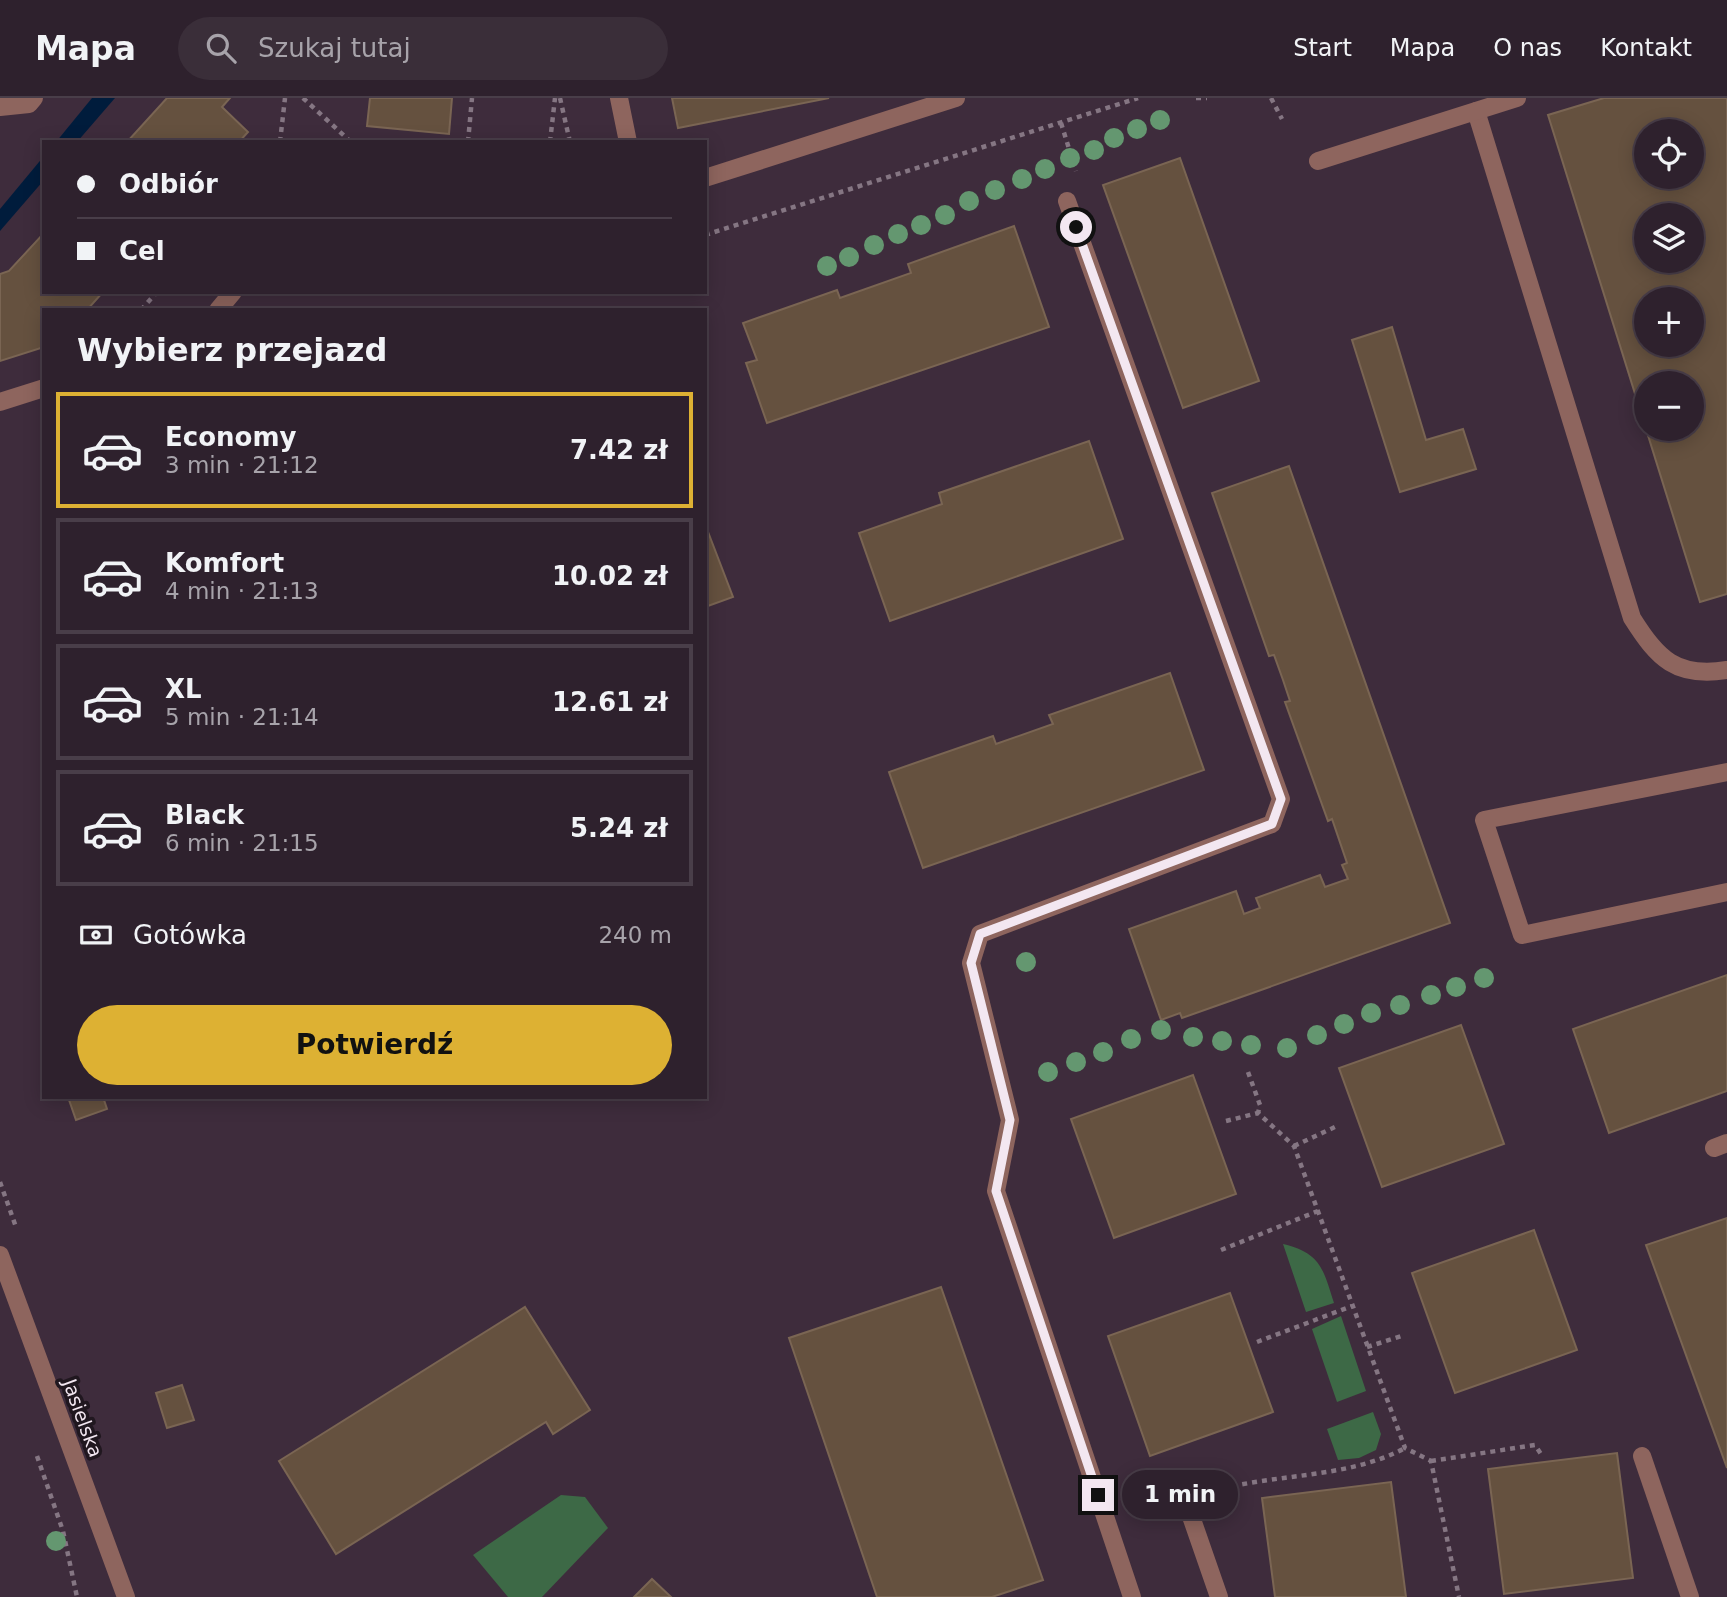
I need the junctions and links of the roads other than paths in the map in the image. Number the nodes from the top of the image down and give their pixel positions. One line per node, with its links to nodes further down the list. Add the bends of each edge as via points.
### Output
1 (34, 98): 5 (street, via 29,104)
2 (619, 98): 7 (street)
3 (956, 98): 9 (street)
4 (1517, 98): 6 (street)
5 (0, 107)
6 (1476, 111): 8 (street); 15 (street, via 1632,618 1648,644 1683,670 1702,674)
7 (628, 140)
8 (1318, 161)
9 (707, 176)
10 (1067, 201): 22 (street, via 1281,799 1272,824 980,934 971,963 1010,1120 996,1191)
11 (231, 294): 12 (street)
12 (220, 308)
13 (42, 389): 14 (street)
14 (0, 402)
15 (1727, 670)
16 (1727, 772): 17 (street, via 1484,820 1522,935)
17 (1727, 892)
18 (0, 1255): 21 (street, Jasielska)
19 (1642, 1455): 24 (street)
20 (1186, 1502): 23 (street)
21 (125, 1597)
22 (1132, 1597)
23 (1219, 1597)
24 (1690, 1597)

